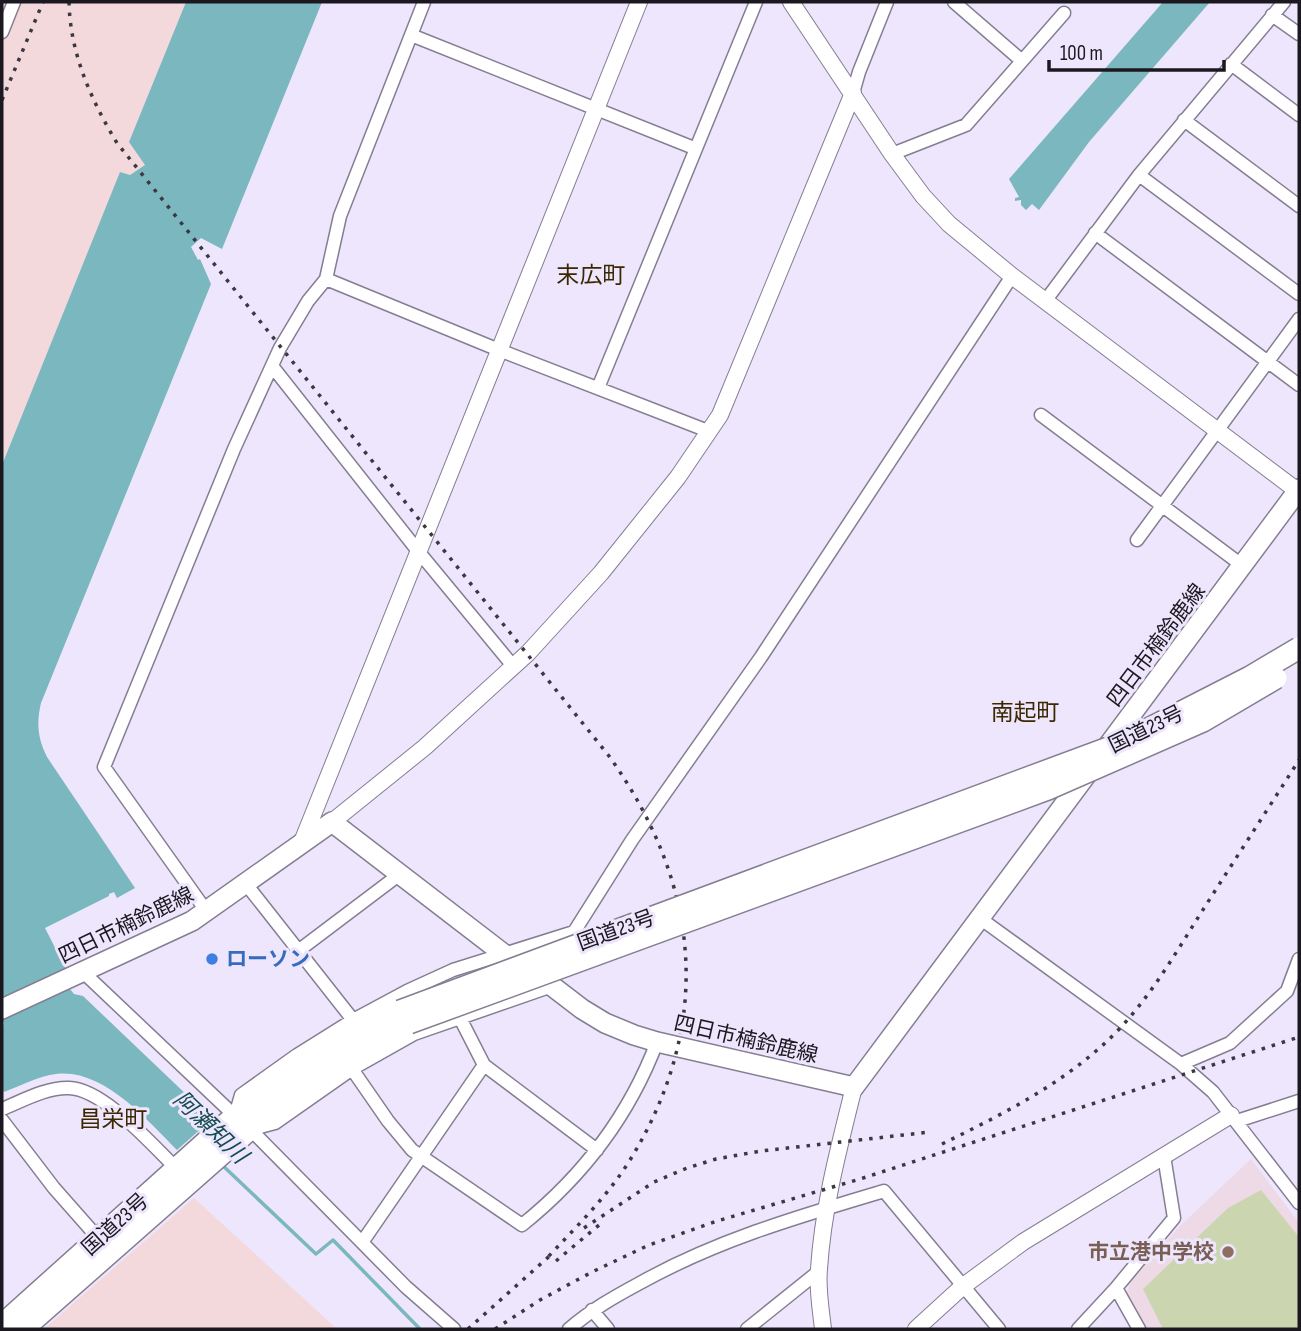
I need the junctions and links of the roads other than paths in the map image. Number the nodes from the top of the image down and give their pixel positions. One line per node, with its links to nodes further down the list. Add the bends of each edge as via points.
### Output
1 (14, 2): 11 (street)
2 (424, 2): 13 (street)
3 (639, 2): 17 (street)
4 (756, 2): 20 (street)
5 (791, 2): 16 (street)
6 (887, 2): 16 (street)
7 (954, 2): 14 (street)
8 (1284, 2): 10 (street)
9 (1064, 13): 14 (street)
10 (1272, 15): 12 (street); 15 (street)
11 (2, 29)
12 (1299, 34)
13 (411, 35): 17 (street); 26 (street, via 340,216)
14 (1022, 61): 21 (street, via 966,125)
15 (1231, 64): 18 (street); 19 (street)
16 (853, 93): 21 (street); 37 (street, via 720,415)
17 (597, 108): 20 (street); 30 (street)
18 (1299, 115)
19 (1184, 120): 22 (street); 23 (street)
20 (694, 148): 34 (street)
21 (892, 154): 25 (street, via 949,225)
22 (1139, 175): 24 (street); 27 (street)
23 (1299, 206)
24 (1094, 233): 28 (street); 31 (street)
25 (1012, 276): 28 (street); 53 (street, via 574,932)
26 (326, 279): 30 (street); 32 (street)
27 (1299, 294)
28 (1046, 300): 36 (street)
29 (1299, 319): 31 (street)
30 (499, 350): 34 (street); 41 (street)
31 (1268, 361): 33 (street); 36 (street)
32 (272, 366): 41 (street); 50 (street, via 104,768)
33 (1299, 384)
34 (598, 388): 37 (street)
35 (1041, 415): 39 (street)
36 (1218, 430): 38 (street); 39 (street)
37 (708, 431): 45 (street, via 627,541)
38 (1299, 491): 42 (main road, 四日市楠鈴鹿線)
39 (1162, 506): 40 (street); 42 (street)
40 (1137, 540)
41 (418, 551): 45 (street); 47 (street)
42 (1243, 566): 51 (main road, 四日市楠鈴鹿線)
43 (1299, 648): 58 (highway, 国道23号, bridge, via 1119,744)
44 (1299, 664): 58 (highway, 国道23号, bridge, via 1203,721 1048,789)
45 (513, 666): 46 (street, via 425,747)
46 (332, 822): 47 (main road, 四日市楠鈴鹿線); 48 (main road, 四日市楠鈴鹿線)
47 (302, 842): 49 (main road, 四日市楠鈴鹿線)
48 (401, 874): 52 (street); 53 (main road, 四日市楠鈴鹿線)
49 (246, 884): 50 (main road, 四日市楠鈴鹿線); 52 (street)
50 (207, 912): 55 (main road, 四日市楠鈴鹿線)
51 (981, 919): 62 (street); 65 (main road, 四日市楠鈴鹿線)
52 (298, 951): 60 (street)
53 (505, 955): 56 (main road, 四日市楠鈴鹿線); 60 (street, via 453,971)
54 (1299, 958): 62 (street, via 1287,991 1230,1043)
55 (79, 974): 57 (main road, 四日市楠鈴鹿線); 70 (street)
56 (552, 986): 59 (street); 61 (main road, 四日市楠鈴鹿線, via 605,1023)
57 (2, 1009)
58 (404, 1017): 70 (highway, 国道23号)
59 (460, 1018): 63 (street); 64 (street, via 414,1034)
60 (353, 1020): 70 (street, via 241,1096)
61 (657, 1042): 65 (main road, 四日市楠鈴鹿線); 71 (street, via 621,1117)
62 (1181, 1064): 68 (street)
63 (484, 1065): 71 (street); 72 (street)
64 (352, 1069): 70 (street, via 275,1123); 72 (street, via 387,1121)
65 (854, 1087): 76 (street)
66 (1299, 1101): 68 (street)
67 (2, 1109): 74 (street, via 72,1087 115,1109)
68 (1234, 1118): 73 (street); 75 (street)
69 (2, 1120): 77 (street)
70 (239, 1122): 74 (highway, 国道23号); 74 (highway, 国道23号, via 226,1149); 78 (street)
71 (597, 1150): 72 (street, via 571,1182 522,1225)
72 (423, 1156): 78 (street)
73 (1164, 1156): 80 (street, via 1023,1242); 81 (street, via 1174,1218)
74 (186, 1173): 77 (highway, 国道23号); 84 (highway, 国道23号)
75 (1299, 1203)
76 (826, 1208): 79 (street); 80 (street, via 884,1191); 82 (street, via 680,1261)
77 (99, 1238): 83 (highway, 国道23号)
78 (363, 1241): 85 (street)
79 (818, 1272): 88 (street); 89 (street)
80 (962, 1287): 90 (street); 91 (street)
81 (1116, 1288): 92 (street); 93 (street)
82 (592, 1310): 86 (street); 87 (street)
83 (2, 1325)
84 (23, 1329)
85 (454, 1329)
86 (569, 1329)
87 (608, 1329)
88 (747, 1329)
89 (822, 1329)
90 (916, 1329)
91 (999, 1329)
92 (1078, 1329)
93 (1139, 1329)

